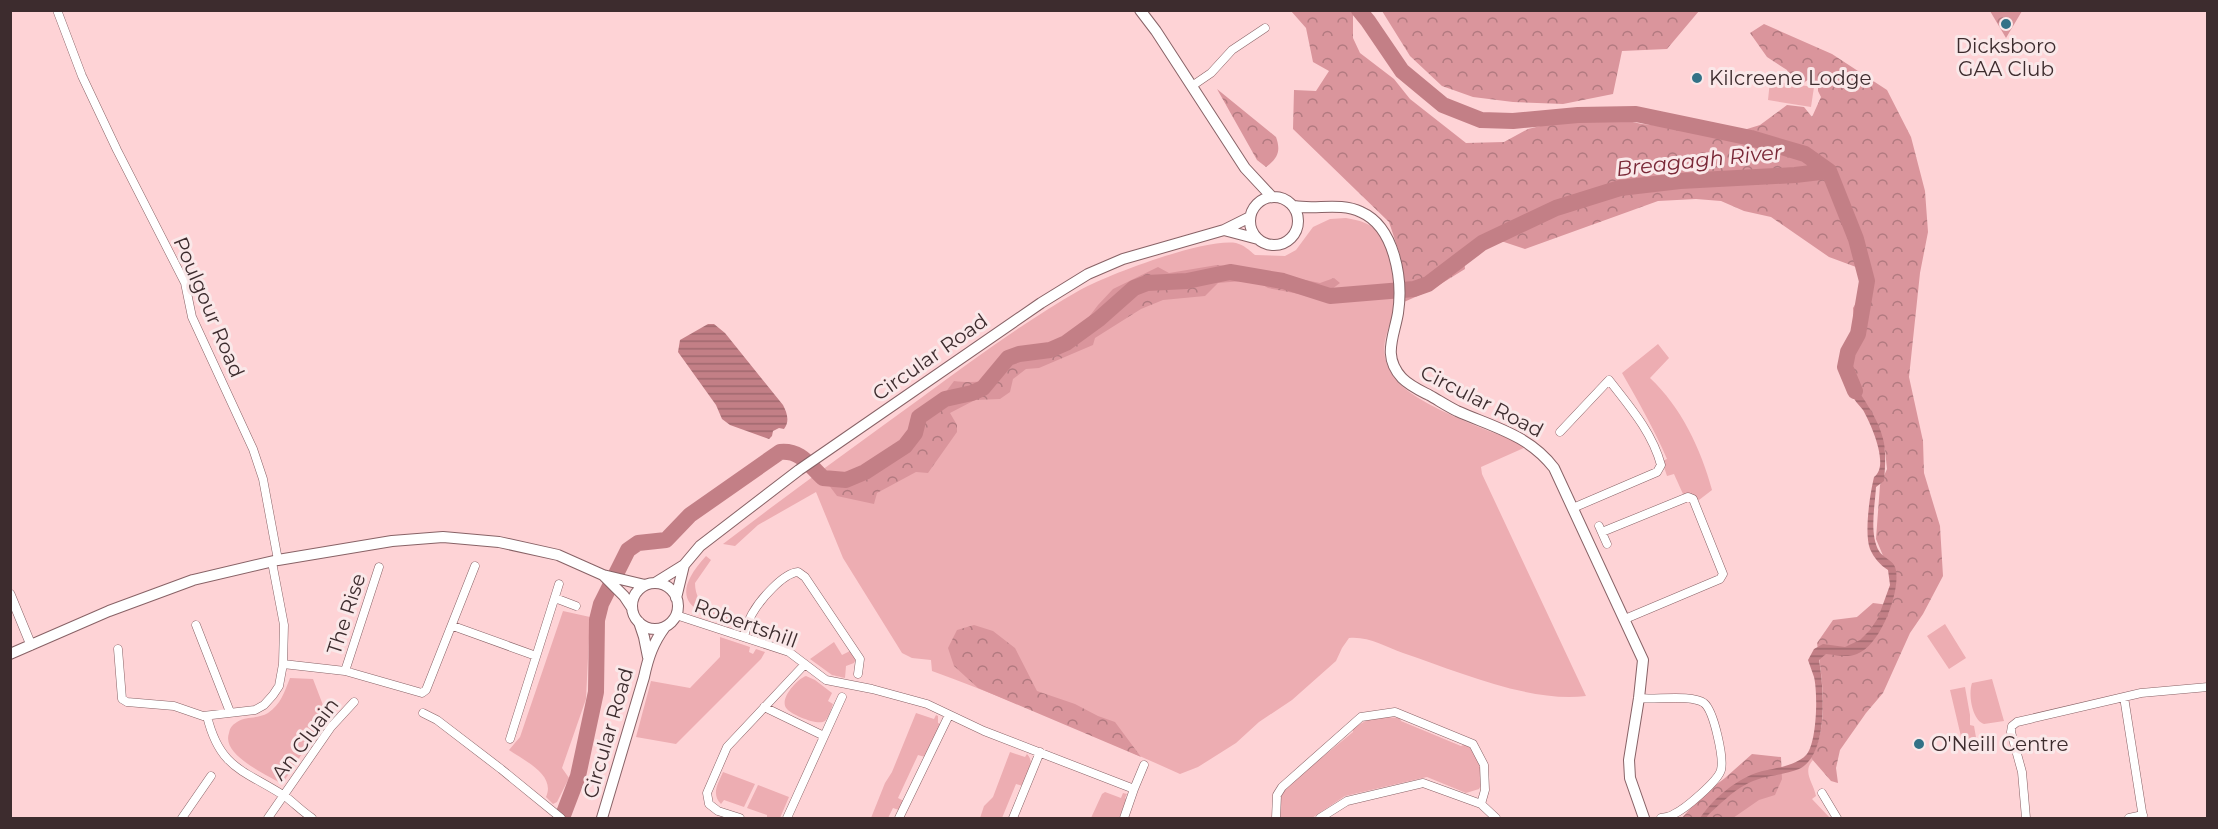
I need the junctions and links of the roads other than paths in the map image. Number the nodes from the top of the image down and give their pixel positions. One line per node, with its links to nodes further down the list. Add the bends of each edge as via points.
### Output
1 (57, 10): 17 (street, Poulgour Road, via 82,76 185,283 192,317 253,449 263,479)
2 (1140, 10): 4 (main road)
3 (1265, 28): 4 (street, via 1232,50 1211,73)
4 (1192, 86): 5 (main road)
5 (1245, 168): 6 (main road); 7 (main road)
6 (1272, 197): 7 (main road); 8 (main road, Circular Road)
7 (1258, 203): 10 (main road)
8 (1294, 206): 9 (main road, Circular Road); 11 (main road, via 1299,221)
9 (1342, 206): 11 (main road, Circular Road, via 1311,217); 15 (main road, Circular Road, via 1363,212 1376,222 1391,245 1399,302 1390,348 1400,375 1419,391 1534,446 1554,468)
10 (1250, 217): 12 (main road, Circular Road); 13 (main road)
11 (1297, 229): 13 (main road, Circular Road, via 1280,245)
12 (1224, 230): 13 (main road, Circular Road); 18 (main road, Circular Road, via 1154,248 1088,274 799,470 699,546)
13 (1258, 239)
14 (1560, 432): 15 (street, via 1609,380 1643,425 1661,465 1657,472)
15 (1573, 508): 30 (main road, Circular Road)
16 (1607, 544): 30 (street, via 1600,529 1688,496 1693,499 1723,574 1720,579)
17 (275, 561): 21 (main road, via 392,541 443,537 499,542 558,555); 36 (main road, via 193,580); 41 (street, Poulgour Road, via 284,625)
18 (684, 565): 23 (main road, Circular Road); 26 (main road, Circular Road)
19 (475, 566): 33 (street)
20 (379, 567): 43 (street, The Rise)
21 (606, 576): 23 (main road); 28 (main road)
22 (559, 584): 25 (street)
23 (650, 584): 26 (main road, via 666,586); 28 (main road, via 636,592)
24 (10, 594): 36 (street)
25 (555, 598): 27 (street); 39 (street)
26 (676, 598): 29 (main road)
27 (576, 606)
28 (632, 608): 31 (main road)
29 (676, 615): 34 (main road); 35 (street, Robertshill)
30 (1625, 619): 47 (main road, Circular Road, via 1642,660)
31 (639, 622): 34 (main road, via 648,628); 40 (main road, Circular Road)
32 (195, 625): 51 (street)
33 (453, 626): 39 (street); 43 (street, via 425,693)
34 (664, 627): 40 (main road, Circular Road)
35 (744, 637): 42 (street, Robertshill, via 789,652); 44 (street, via 756,607 789,573 798,572 860,659)
36 (32, 645): 38 (main road)
37 (118, 649): 54 (street, via 122,699 174,706)
38 (10, 654)
39 (536, 657): 56 (street)
40 (648, 658): 70 (main road, Circular Road)
41 (284, 664): 43 (street); 51 (street, Poulgour Road, via 279,686 264,705 255,710)
42 (805, 664): 50 (street, Robertshill); 53 (street, Robertshill, via 826,680 927,704)
43 (345, 671)
44 (858, 675)
45 (2208, 687): 48 (street)
46 (842, 697): 55 (street)
47 (1639, 698): 65 (street, via 1695,699 1710,710 1716,726 1721,770 1676,814); 79 (main road, via 1629,760 1630,778)
48 (2124, 698): 64 (street); 81 (street, via 2012,726 2022,772)
49 (354, 702): 62 (street, An Cluain, via 331,727)
50 (764, 707): 55 (street); 71 (street, Robertshill, via 727,747 707,793 709,804)
51 (230, 712): 54 (street, Poulgour Road)
52 (423, 713): 69 (street, via 501,769)
53 (949, 715): 57 (street, Robertshill); 73 (street)
54 (207, 716): 62 (street, An Cluain, via 222,754 241,772)
55 (824, 736): 72 (street)
56 (510, 739)
57 (1040, 752): 60 (street, Robertshill); 74 (street)
58 (1144, 765): 60 (street)
59 (211, 776): 66 (street)
60 (1134, 789): 75 (street)
61 (1822, 793): 80 (street)
62 (283, 796): 67 (street, An Cluain); 68 (street, An Cluain)
63 (1481, 804): 76 (street, via 1484,765 1473,744 1395,712 1361,717 1348,727 1282,787 1277,795); 77 (street, via 1423,783 1347,801); 78 (street)
64 (2143, 817): 82 (street)
65 (1661, 818)
66 (182, 819)
67 (268, 819)
68 (312, 819)
69 (561, 819)
70 (602, 819)
71 (740, 819)
72 (787, 819)
73 (899, 819)
74 (1013, 819)
75 (1124, 819)
76 (1276, 819)
77 (1320, 819)
78 (1496, 819)
79 (1644, 819)
80 (1837, 819)
81 (2026, 819)
82 (2129, 819)

